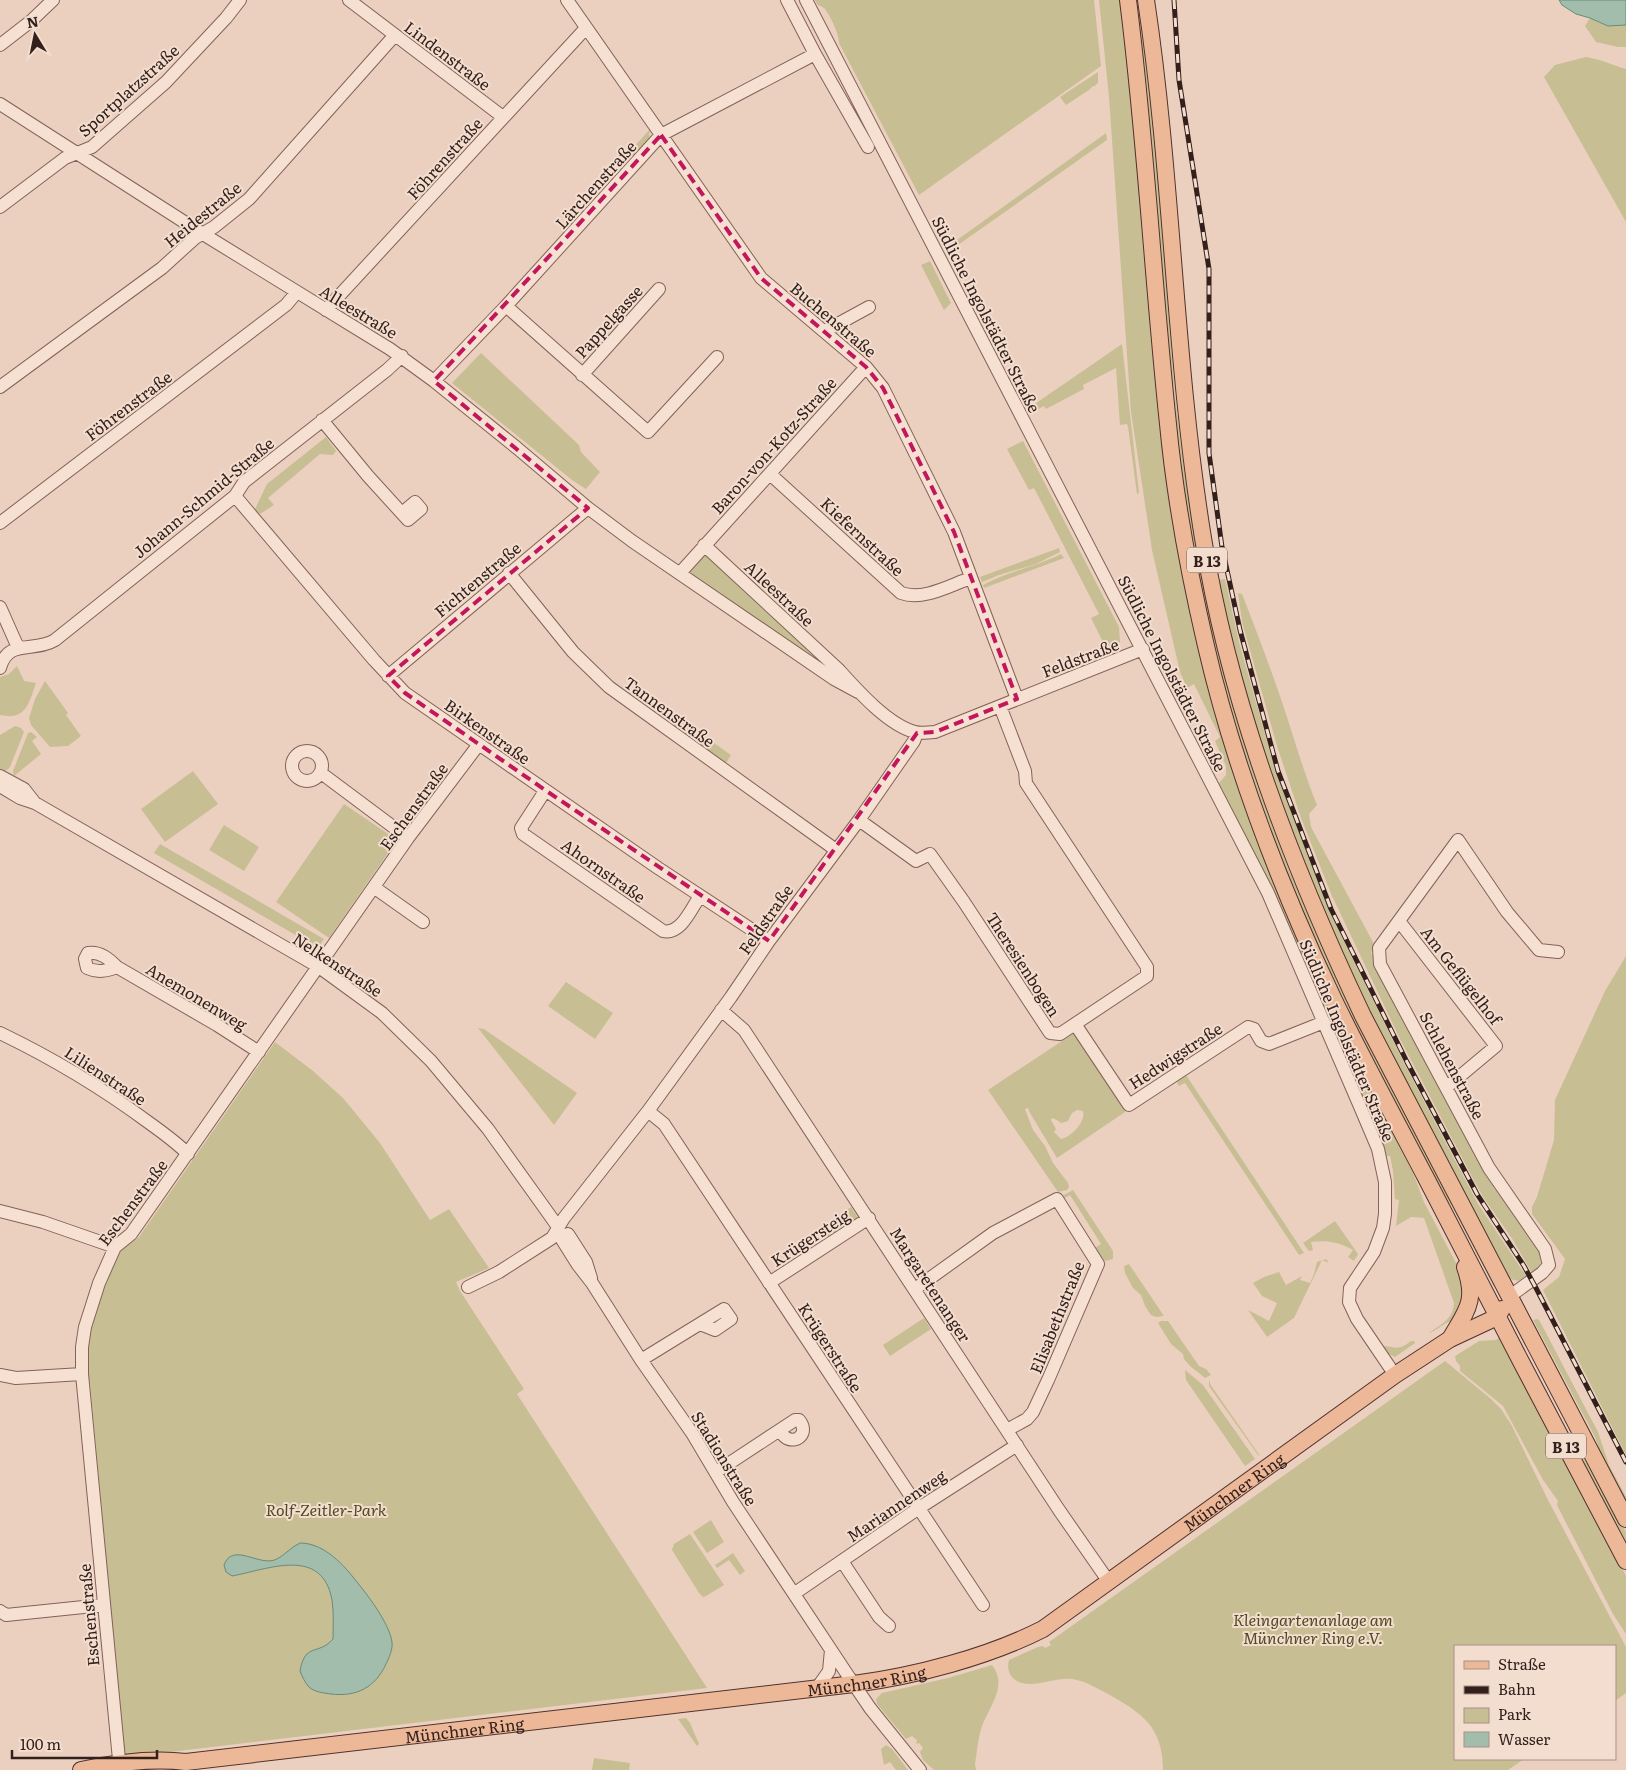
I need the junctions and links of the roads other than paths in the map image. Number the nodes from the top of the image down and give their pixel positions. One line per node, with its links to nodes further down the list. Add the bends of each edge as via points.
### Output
1 (53, 0): 11 (street)
2 (240, 0): 17 (street, Sportplatzstraße, via 166,82 92,147)
3 (349, 0): 10 (street, Lindenstraße)
4 (567, 0): 9 (street, Buchenstraße)
5 (787, 0): 12 (street)
6 (806, 0): 44 (street, Südliche Ingolstädter Straße)
7 (1128, 0): 79 (main road, B 13, via 1138,76 1168,425 1191,575 1207,649 1252,801 1288,895 1333,997)
8 (1146, 0): 84 (main road, B 13, via 1156,69 1186,417 1196,492 1212,589 1246,722 1268,792 1330,946 1399,1088)
9 (586, 28): 14 (street, Föhrenstraße); 15 (street, Buchenstraße)
10 (395, 35): 14 (street, Lindenstraße); 19 (street, Heidestraße, via 249,199)
11 (0, 45)
12 (815, 54): 15 (street, Lärchenstraße); 16 (street)
13 (0, 104): 17 (street, Alleestraße)
14 (503, 117): 24 (street, Föhrenstraße)
15 (660, 135): 22 (street, Lärchenstraße); 25 (street, Buchenstraße, via 761,278)
16 (868, 148)
17 (76, 154): 18 (street, Sportplatzstraße, via 65,158); 19 (street, Alleestraße)
18 (0, 206)
19 (203, 234): 21 (street, Alleestraße); 31 (street, Heidestraße)
20 (659, 289): 29 (street, Pappelgasse)
21 (297, 292): 24 (street, Alleestraße); 37 (street, Föhrenstraße, via 286,305)
22 (506, 306): 29 (street, Pappelgasse); 30 (street, Lärchenstraße)
23 (869, 307): 25 (street)
24 (326, 310): 26 (street, Alleestraße)
25 (825, 331): 28 (street, Buchenstraße)
26 (402, 356): 30 (street, Alleestraße); 32 (street, Johann-Schmid-Straße)
27 (716, 357): 29 (street, Pappelgasse, via 648,432)
28 (866, 367): 33 (street, Baron-von-Kotz-Straße); 41 (street, Buchenstraße, via 884,388 954,532)
29 (582, 375)
30 (434, 382): 35 (street, Alleestraße)
31 (0, 387)
32 (322, 420): 34 (street, Johann-Schmid-Straße, via 244,482); 36 (street)
33 (770, 474): 38 (street, Baron-von-Kotz-Straße); 41 (street, Kiefernstraße, via 901,594 921,596)
34 (235, 496): 43 (street, Johann-Schmid-Straße, via 55,640 41,646); 46 (street, Birkenstraße)
35 (588, 508): 39 (street, Fichtenstraße); 40 (street, Alleestraße)
36 (402, 513)
37 (0, 523)
38 (704, 545): 40 (street); 47 (street, Alleestraße, via 839,670)
39 (509, 573): 46 (street, Fichtenstraße); 59 (street, Tannenstraße, via 573,652 609,687)
40 (680, 573): 47 (street, Alleestraße, via 834,679)
41 (971, 578): 48 (street, Buchenstraße)
42 (2, 611): 43 (street)
43 (20, 648): 45 (street, via 9,666)
44 (1143, 649): 48 (street, Feldstraße); 69 (street, Südliche Ingolstädter Straße, via 1268,893)
45 (0, 668)
46 (388, 676): 51 (street, Birkenstraße, via 405,693)
47 (858, 692): 50 (street, Alleestraße, via 894,722)
48 (1016, 699): 49 (street, Feldstraße)
49 (1000, 706): 50 (street, Feldstraße, via 935,732); 70 (street, Theresienbogen, via 1025,771 1026,783 1147,968 1147,976)
50 (917, 733): 57 (street, Feldstraße)
51 (479, 744): 55 (street, Birkenstraße); 58 (street, Eschenstraße)
52 (321, 773): 58 (street)
53 (0, 776): 56 (street, Nelkenstraße, via 24,789)
54 (0, 786): 56 (street, Nelkenstraße)
55 (545, 790): 61 (street, Birkenstraße); 61 (street, Ahornstraße, via 521,828 523,834 663,931 678,928)
56 (36, 803): 67 (street, Nelkenstraße)
57 (859, 820): 59 (street, Feldstraße); 70 (street, Theresienbogen, via 916,861 930,854 1050,1033 1060,1034)
58 (408, 838): 60 (street, Eschenstraße)
59 (836, 850): 64 (street, Feldstraße)
60 (374, 888): 63 (street); 67 (street, Eschenstraße)
61 (700, 896): 64 (street, Birkenstraße)
62 (1399, 921): 65 (street, Schlehenstraße, via 1458,840 1506,912 1539,950); 73 (street, Schlehenstraße, via 1379,948 1380,964); 73 (street, Am Geflügelhof, via 1496,1046)
63 (422, 922)
64 (769, 941): 68 (street, Feldstraße)
65 (1558, 952)
66 (117, 967): 72 (street, Anemonenweg)
67 (318, 967): 72 (street, Eschenstraße); 78 (street, Nelkenstraße, via 382,1013 432,1061 488,1129)
68 (721, 1010): 74 (street, Feldstraße); 77 (street, Margaretenanger, via 744,1030)
69 (1324, 1022): 70 (street, Hedwigstraße, via 1269,1044 1261,1041 1248,1027 1129,1105); 93 (street, Südliche Ingolstädter Straße, via 1378,1149 1385,1182 1383,1228 1374,1252 1350,1288 1350,1302 1356,1319)
70 (1075, 1024)
71 (0, 1033): 75 (street, Lilienstraße, via 125,1105)
72 (258, 1052): 75 (street, Eschenstraße)
73 (1447, 1087): 84 (street, Schlehenstraße, via 1490,1168 1544,1249 1549,1265)
74 (648, 1111): 78 (street, Feldstraße); 81 (street, Krügerstraße, via 664,1124)
75 (188, 1154): 80 (street, Eschenstraße, via 131,1234)
76 (0, 1211): 80 (street)
77 (869, 1218): 81 (street, Krügersteig); 83 (street, Margaretenanger)
78 (558, 1227): 82 (street, Feldstraße, via 552,1238 542,1245); 90 (street, Stadionstraße, via 568,1233 586,1262 592,1283)
79 (1455, 1236): 85 (main road, B 13); 86 (main road, Münchner Ring, via 1470,1281 1471,1297)
80 (115, 1247): 91 (street, Eschenstraße, via 85,1326)
81 (769, 1283): 98 (street, Krügerstraße)
82 (468, 1287)
83 (915, 1289): 95 (street, Margaretenanger); 95 (street, Elisabethstraße, via 993,1233 1057,1199 1098,1264 1033,1412)
84 (1510, 1296): 85 (main road); 87 (main road); 99 (main road, B 13)
85 (1489, 1300): 86 (main road); 87 (main road, B 13)
86 (1464, 1314): 89 (main road, Münchner Ring)
87 (1497, 1317): 89 (main road, Münchner Ring); 101 (main road, B 13)
88 (700, 1324): 90 (street)
89 (1450, 1338): 93 (main road, Münchner Ring)
90 (642, 1360): 97 (street, Stadionstraße)
91 (82, 1374): 92 (street, via 16,1378); 104 (street, Eschenstraße)
92 (0, 1375)
93 (1395, 1375): 102 (main road, Münchner Ring)
94 (780, 1430): 97 (street)
95 (1008, 1430): 96 (street, Margaretenanger)
96 (1017, 1445): 98 (street, Mariannenweg); 102 (street, Margaretenanger)
97 (716, 1472): 103 (street, Stadionstraße)
98 (919, 1508): 100 (street, Mariannenweg); 105 (street, Krügerstraße)
99 (1626, 1519)
100 (842, 1561): 103 (street, Mariannenweg); 107 (street)
101 (1626, 1561)
102 (1109, 1582): 109 (main road, Münchner Ring, via 1043,1629 1007,1645 908,1674)
103 (795, 1593): 108 (street, Stadionstraße)
104 (103, 1605): 106 (street, via 6,1615); 112 (street, Eschenstraße)
105 (983, 1605)
106 (0, 1610)
107 (889, 1626)
108 (831, 1650): 109 (street, Stadionstraße); 110 (street, via 829,1671)
109 (854, 1684): 110 (main road, Münchner Ring); 115 (street, Stadionstraße)
110 (817, 1688): 111 (main road, Münchner Ring)
111 (186, 1762): 112 (main road, Münchner Ring, via 169,1760); 114 (main road, Münchner Ring)
112 (120, 1767): 113 (main road, Münchner Ring)
113 (81, 1770)
114 (163, 1770)
115 (920, 1770)

